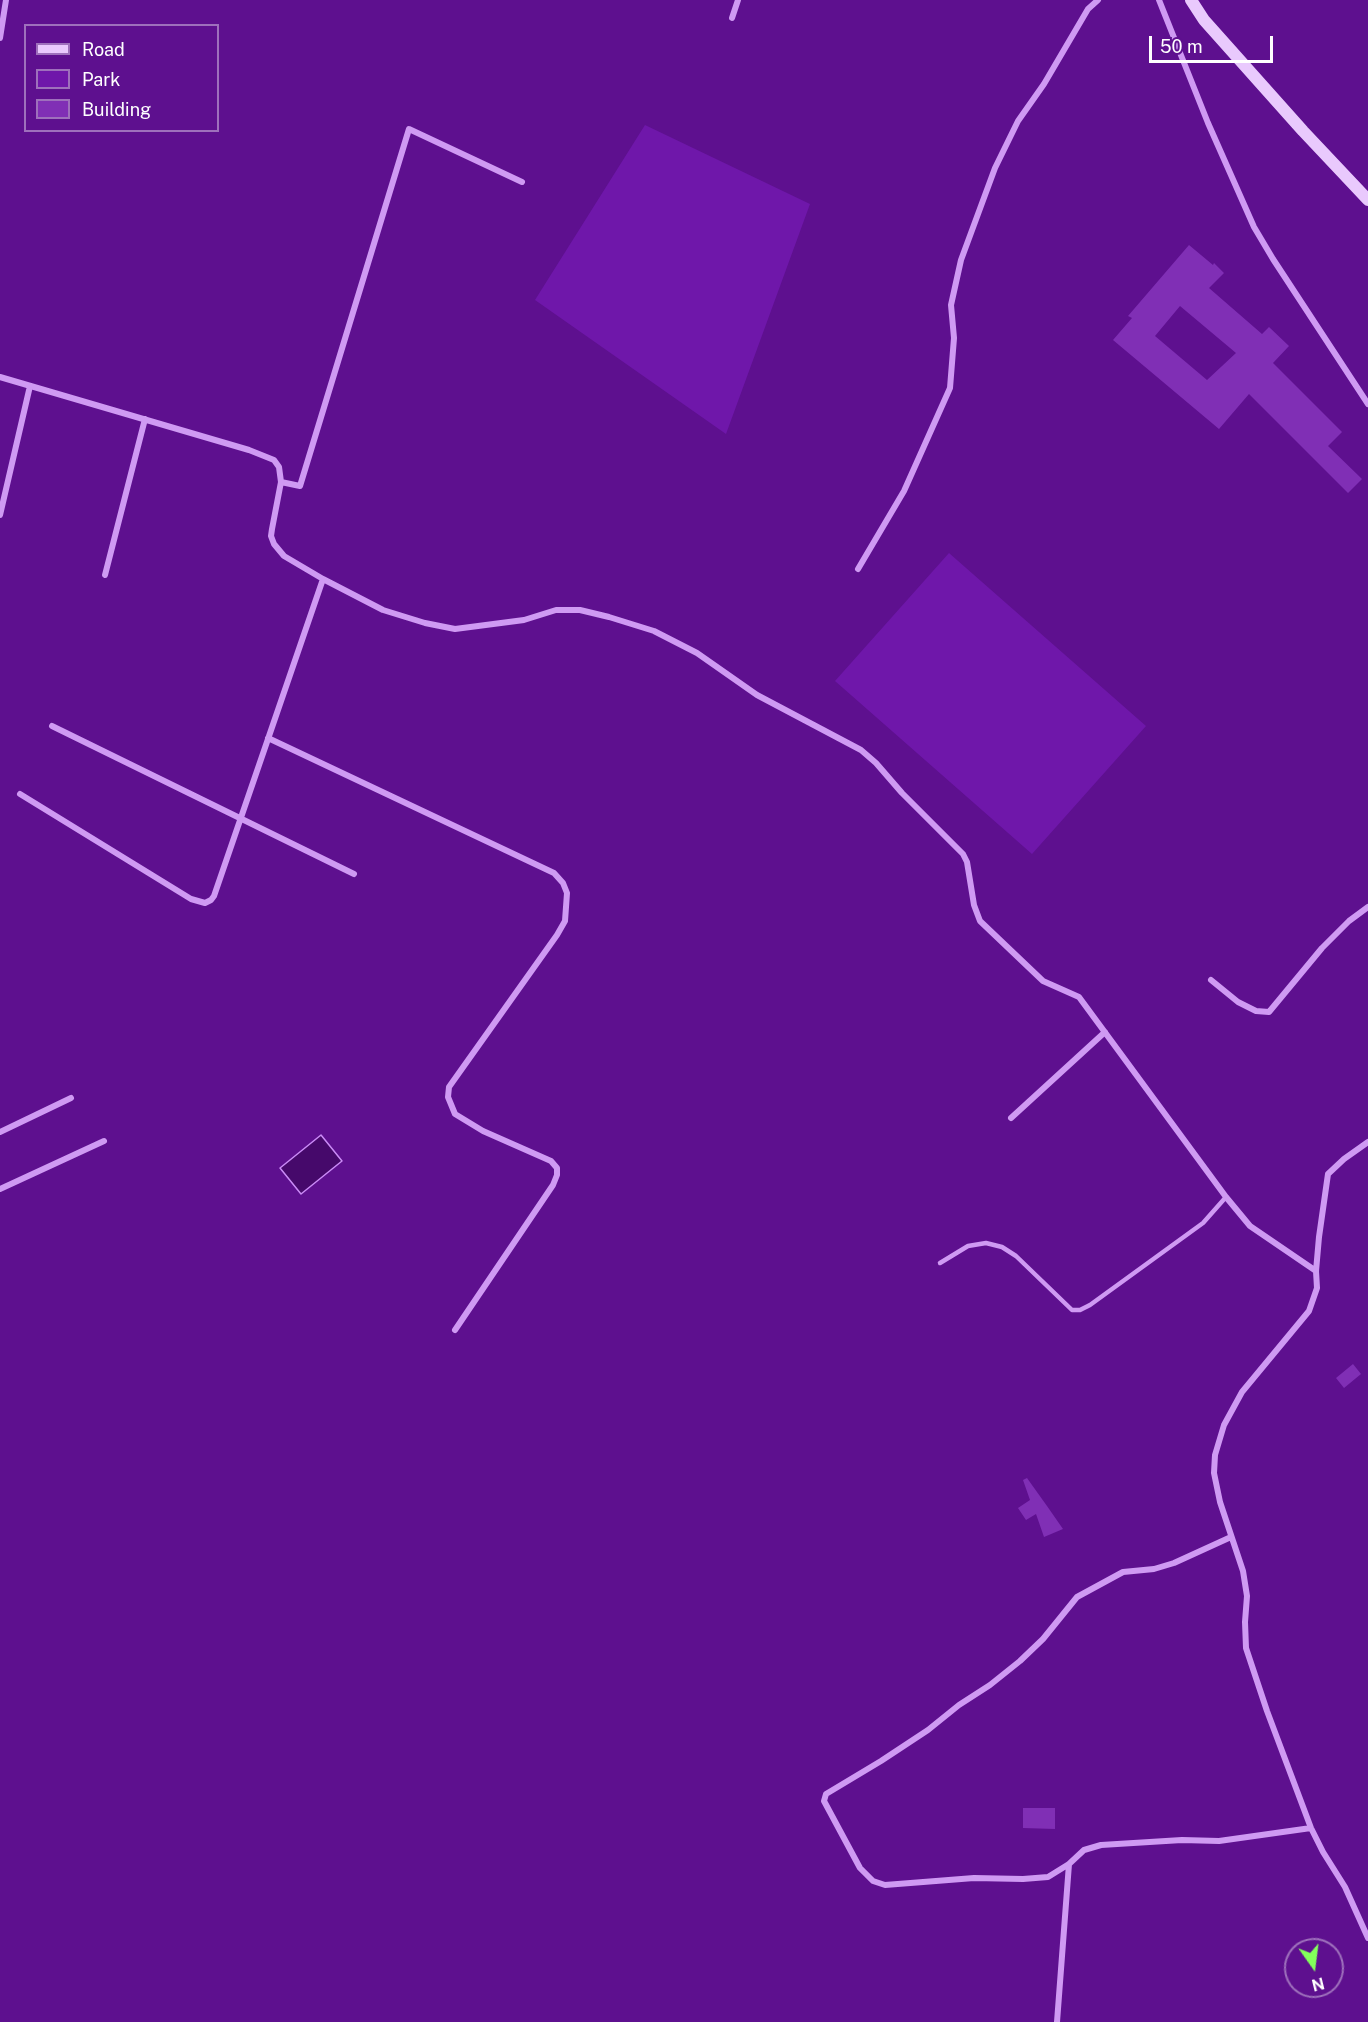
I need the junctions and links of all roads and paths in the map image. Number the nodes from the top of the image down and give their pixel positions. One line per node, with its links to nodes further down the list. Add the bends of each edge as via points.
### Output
1 (6, 0): 7 (street)
2 (738, 0): 6 (street)
3 (1098, 0): 16 (street, via 1088,9 1018,121 995,168 961,260 951,304 954,338 950,388 904,491)
4 (1160, 0): 12 (street, via 1254,227)
5 (1191, 0): 9 (main road, via 1204,20)
6 (732, 18)
7 (0, 38)
8 (522, 182): 14 (street, via 409,129 300,486)
9 (1368, 200)
10 (0, 377): 11 (street)
11 (30, 386): 13 (street); 15 (street)
12 (1368, 404)
13 (145, 419): 14 (street, via 274,460); 17 (street)
14 (281, 482): 18 (street, via 271,536 274,544 284,556)
15 (0, 515)
16 (858, 569)
17 (105, 575)
18 (323, 579): 20 (street); 26 (street, via 383,610 424,623 455,629 524,620 556,610 580,610 654,631 697,652 757,695 861,750 876,763 963,854 980,921 1043,981 1079,997)
19 (52, 726): 22 (street)
20 (268, 738): 22 (street); 36 (street, via 554,873 567,893 565,921 557,935 449,1087 448,1097 455,1114 551,1161 557,1175)
21 (20, 794): 22 (street, via 191,899 205,903 214,896)
22 (241, 819): 23 (street)
23 (354, 874)
24 (1368, 907): 25 (street, via 1322,948 1269,1012 1256,1011 1238,1002)
25 (1211, 980)
26 (1105, 1032): 28 (street); 33 (street)
27 (71, 1098): 29 (street)
28 (1011, 1118)
29 (0, 1132)
30 (104, 1141): 32 (street)
31 (1368, 1143): 35 (street, via 1328,1174)
32 (0, 1189)
33 (1226, 1197): 34 (lane, via 1203,1223 1080,1310 1072,1310 1002,1247 986,1243 968,1246); 35 (street, via 1250,1226)
34 (940, 1263)
35 (1316, 1271): 37 (street, via 1317,1288 1309,1311 1242,1392 1224,1425 1214,1473)
36 (455, 1330)
37 (1231, 1537): 38 (street, via 1247,1596 1246,1648); 39 (street, via 1174,1563 1123,1572 1077,1597 1043,1639 1013,1667 928,1730 826,1794 824,1801 860,1869 873,1881 885,1885 974,1878 1023,1880 1048,1877)
38 (1311, 1828): 39 (street, via 1219,1841 1101,1845 1084,1850); 40 (street, via 1345,1887)
39 (1069, 1864): 41 (street)
40 (1368, 1938)
41 (1057, 2022)

